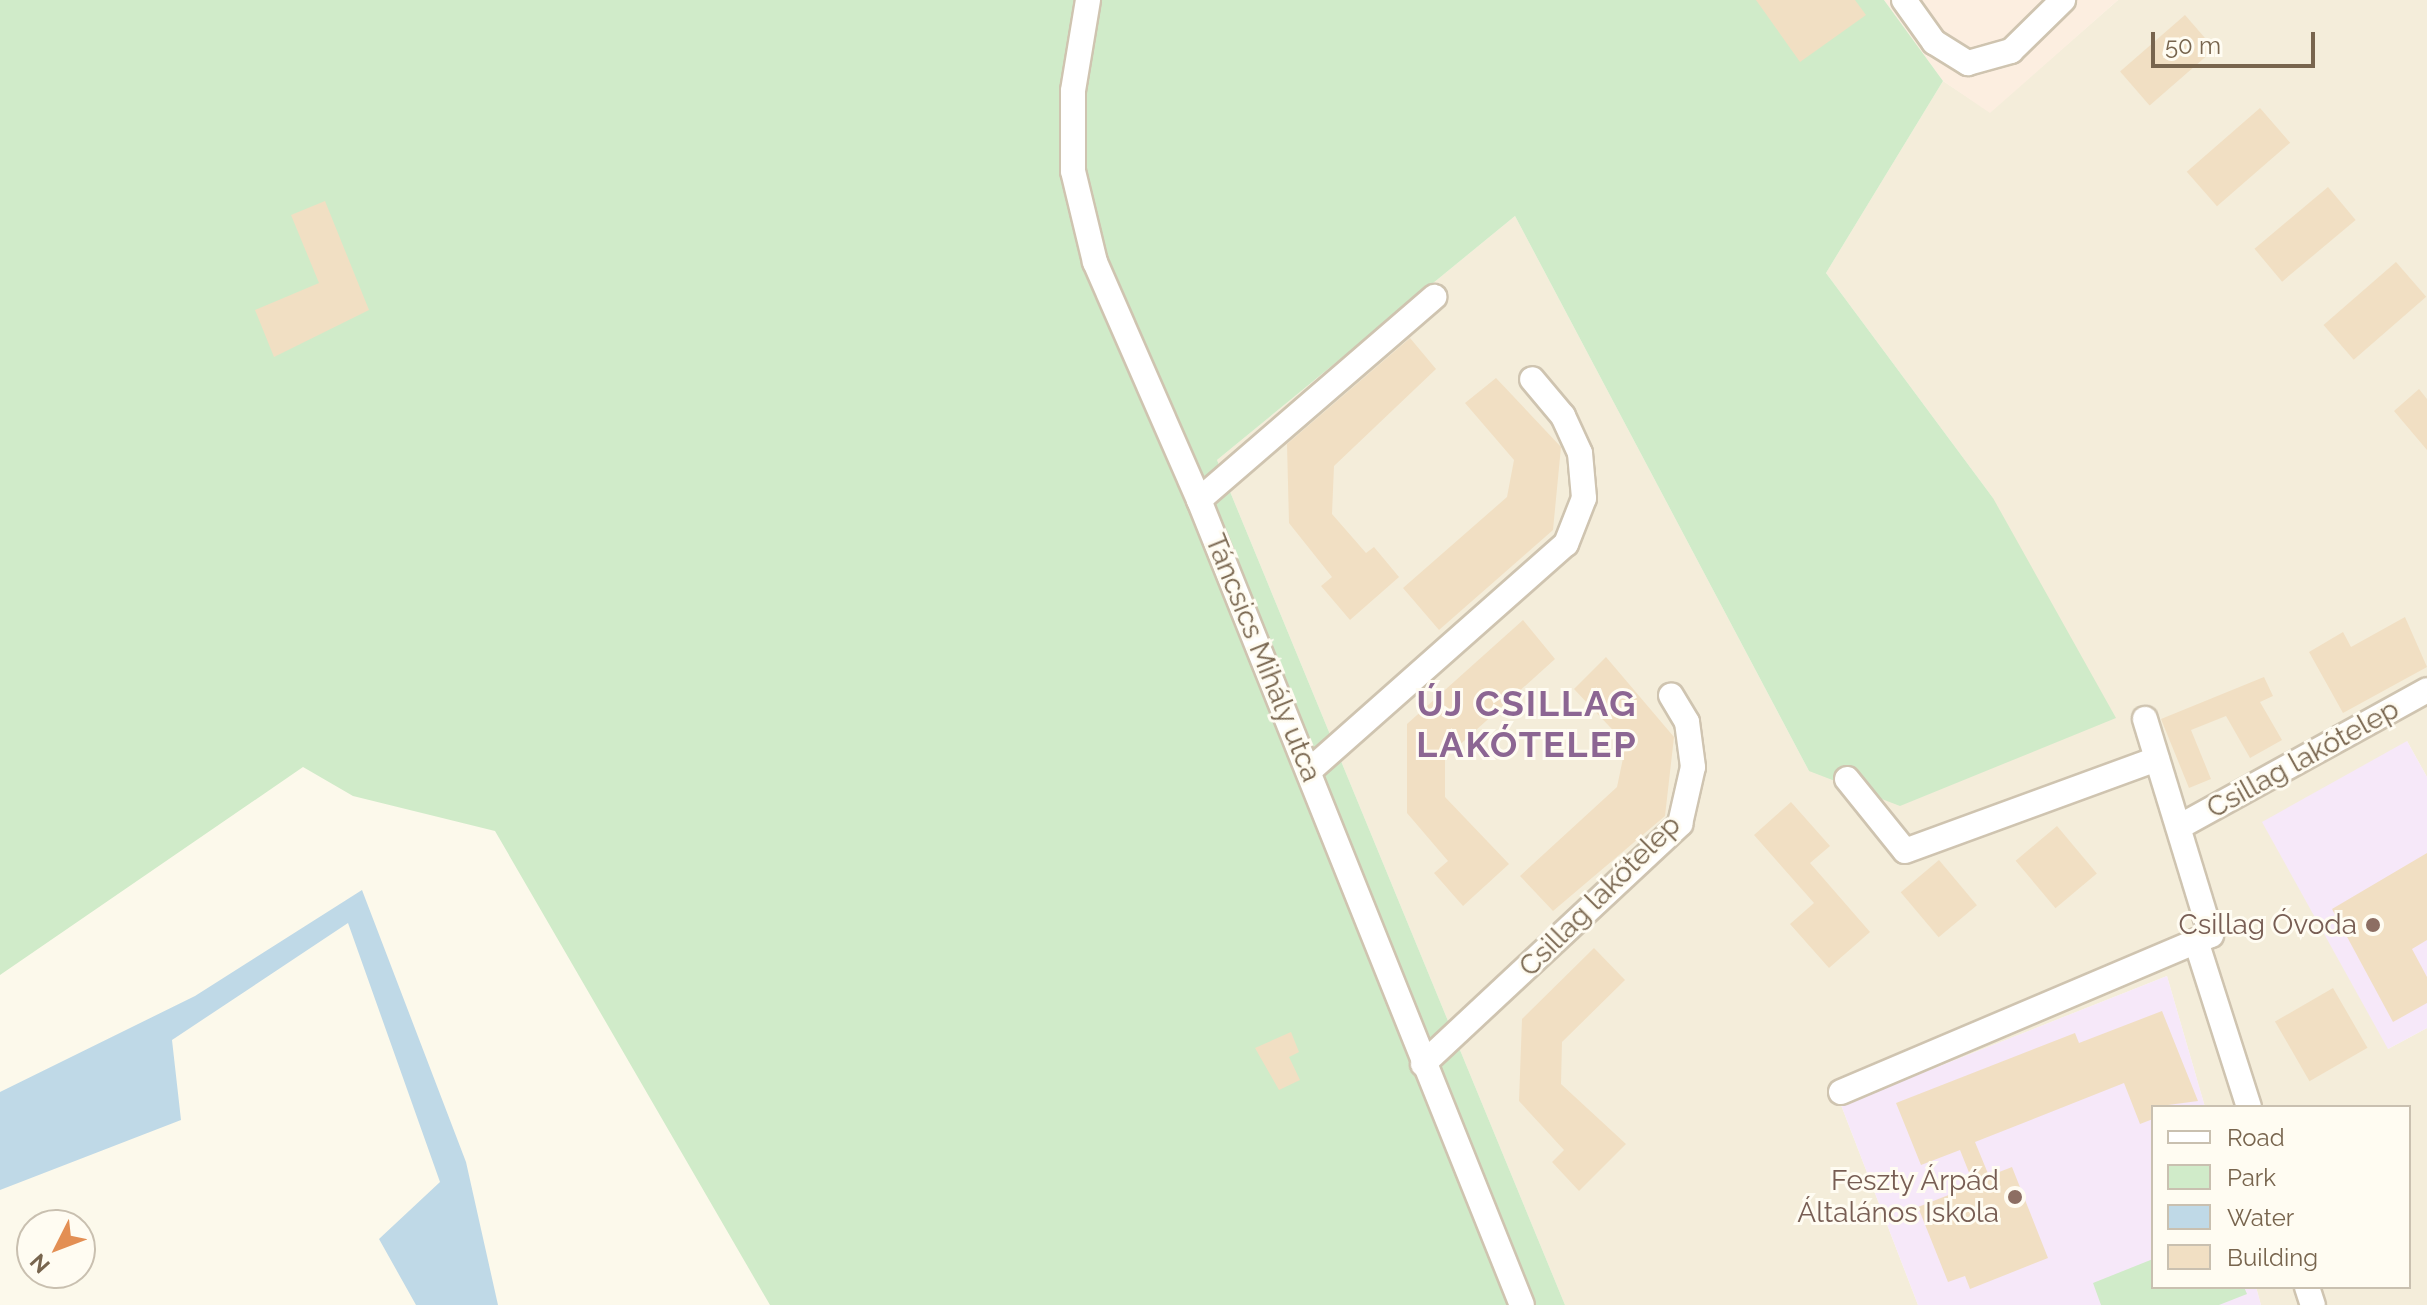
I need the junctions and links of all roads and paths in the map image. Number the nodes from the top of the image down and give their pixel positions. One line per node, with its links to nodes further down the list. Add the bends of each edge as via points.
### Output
1 (1088, 0): 6 (street, Táncsics Mihály utca, via 1073,91 1079,208 1095,262)
2 (1904, 0): 3 (street, via 1944,50 1981,63 2011,51)
3 (2063, 0)
4 (1434, 297): 6 (street)
5 (1532, 379): 11 (street, via 1563,416 1580,453 1584,498 1566,544)
6 (1199, 500): 11 (street, Táncsics Mihály utca)
7 (2427, 690): 13 (street, Csillag lakótelep)
8 (1671, 695): 15 (street, Csillag lakótelep, via 1687,722 1693,767 1680,824)
9 (2145, 719): 10 (street, Csillag lakótelep)
10 (2157, 759): 12 (street, via 1905,851); 13 (street, Csillag lakótelep)
11 (1309, 771): 15 (street, Táncsics Mihály utca)
12 (1847, 779)
13 (2179, 827): 14 (street, Csillag lakótelep, via 2211,935)
14 (2196, 941): 16 (street); 17 (street)
15 (1423, 1064): 18 (street, Táncsics Mihály utca)
16 (1841, 1092)
17 (2248, 1105)
18 (1522, 1305)

